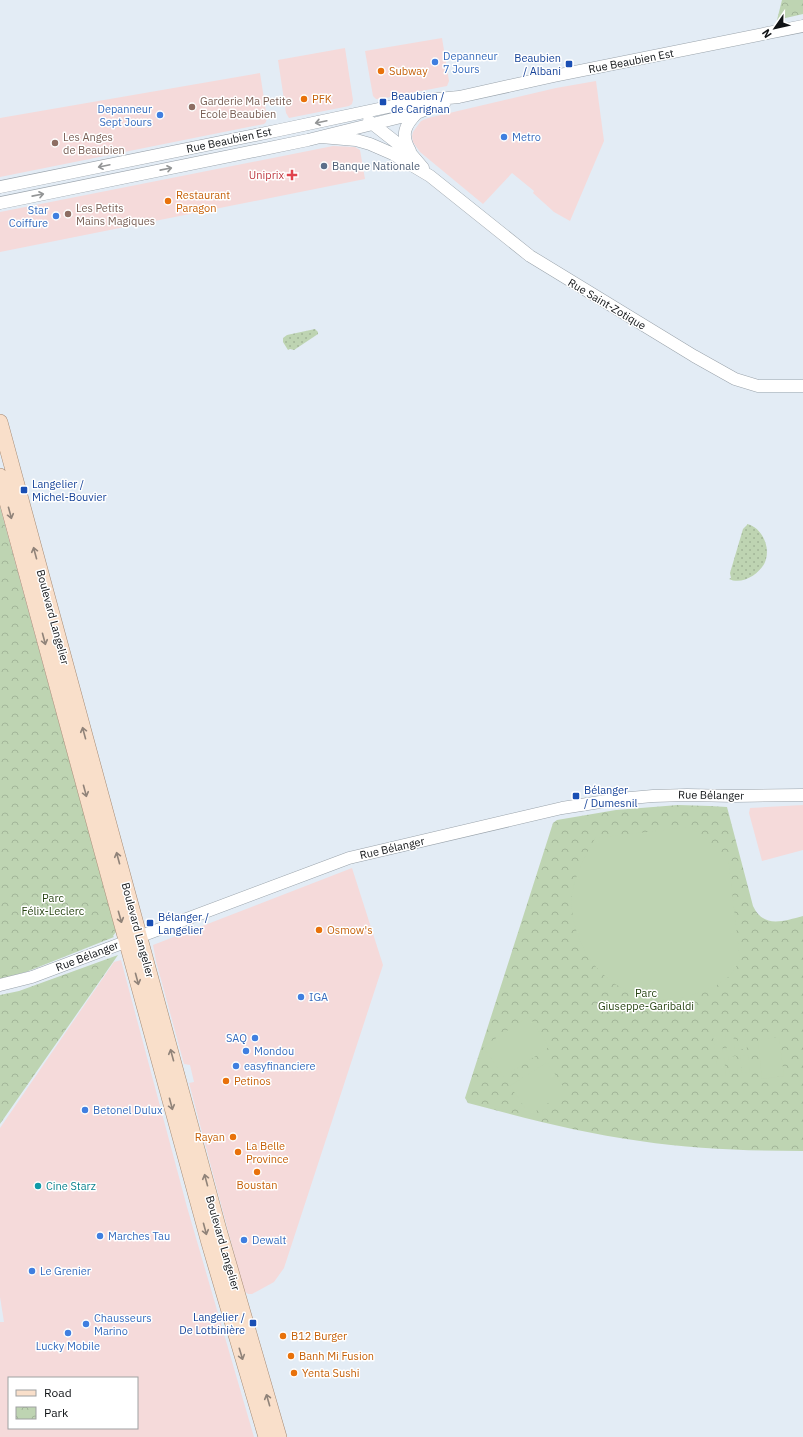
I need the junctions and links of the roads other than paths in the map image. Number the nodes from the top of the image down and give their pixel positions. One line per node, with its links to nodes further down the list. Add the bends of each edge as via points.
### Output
1 (803, 26): 2 (street, Rue Beaubien Est)
2 (459, 97): 3 (street, Rue Beaubien Est); 4 (street, Rue Beaubien Est, via 416,101)
3 (417, 113): 5 (street, Rue Beaubien Est); 9 (street, via 405,130 405,140)
4 (359, 114): 5 (street, Rue Saint-Zotique); 7 (street, Rue Beaubien Est, one-way to 7)
5 (374, 124): 6 (street, Rue Beaubien Est); 9 (street, Rue Saint-Zotique)
6 (321, 137): 8 (street, Rue Beaubien Est); 10 (street, Rue Beaubien Est)
7 (215, 143): 10 (street); 11 (street, Rue Beaubien Est)
8 (370, 144): 12 (street, Rue Saint-Zotique)
9 (412, 154): 12 (street, Rue Saint-Zotique)
10 (218, 158): 13 (street, Rue Beaubien Est, one-way to 10)
11 (122, 162): 13 (street); 14 (street, Rue Beaubien Est, one-way to 14)
12 (430, 176): 16 (street, Rue Saint-Zotique, via 530,256 735,380 758,386)
13 (125, 178): 15 (street, Rue Beaubien Est, one-way to 13)
14 (0, 187)
15 (0, 203)
16 (803, 386)
17 (0, 422): 20 (main road, Boulevard Langelier, one-way to 17)
18 (0, 476): 20 (main road, Boulevard Langelier, one-way to 20)
19 (803, 795): 20 (street, Rue Bélanger, via 652,796 562,808 349,858)
20 (133, 939): 21 (street, Rue Bélanger, via 32,977); 22 (main road, Boulevard Langelier, one-way to 22, via 209,1243); 23 (main road, Boulevard Langelier, one-way to 20)
21 (0, 985)
22 (266, 1437)
23 (279, 1437)

